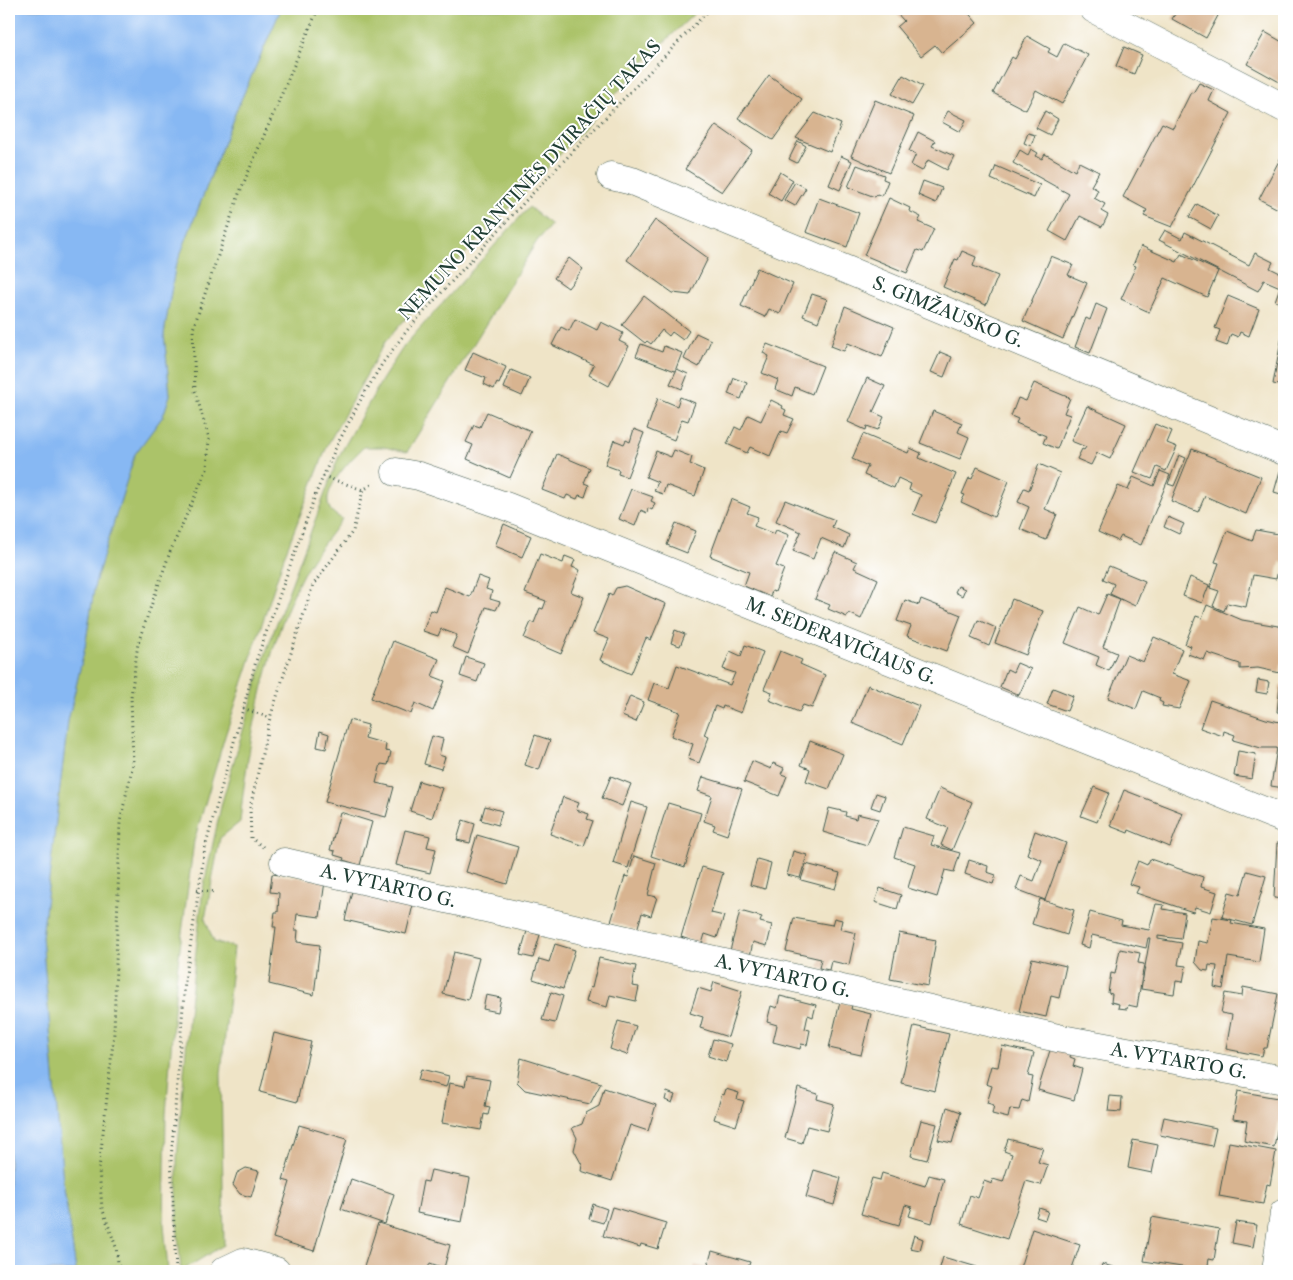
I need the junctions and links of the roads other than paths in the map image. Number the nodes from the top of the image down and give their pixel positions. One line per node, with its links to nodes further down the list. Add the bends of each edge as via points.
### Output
1 (1094, 9): 2 (street)
2 (1284, 108)
3 (611, 176): 4 (street, S. GIMŽAUSKO G.)
4 (1284, 451)
5 (396, 472): 6 (street, M. SEDERAVIČIAUS G., via 419,476 508,507)
6 (1284, 819)
7 (284, 862): 8 (street, A. VYTARTO G., via 1062,1040)
8 (1284, 1080)
9 (1284, 1213): 12 (street)
10 (233, 1267): 11 (street)
11 (276, 1271)
12 (1276, 1271)

